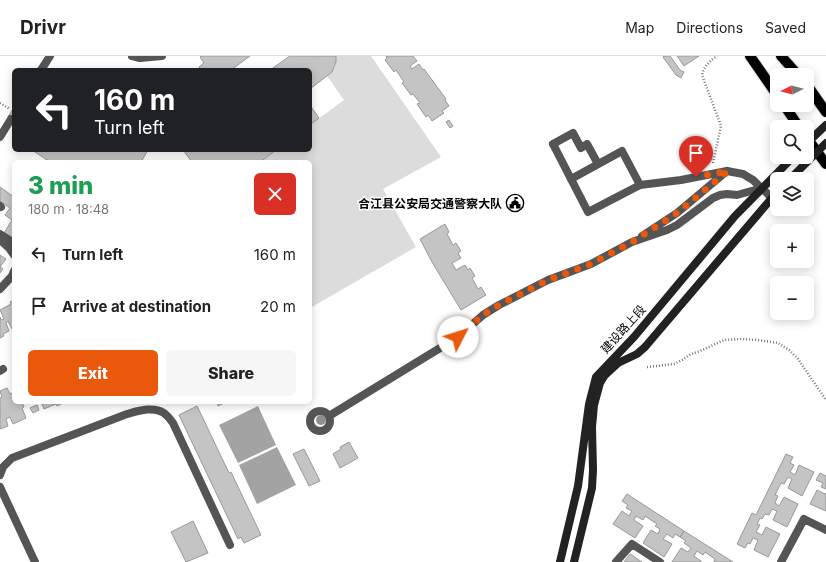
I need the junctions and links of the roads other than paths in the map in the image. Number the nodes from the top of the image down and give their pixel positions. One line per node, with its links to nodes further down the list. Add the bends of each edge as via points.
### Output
1 (50, 56): 6 (street)
2 (132, 56): 3 (street)
3 (162, 56)
4 (750, 56): 8 (main road)
5 (781, 56): 7 (main road)
6 (42, 68)
7 (792, 68)
8 (770, 85)
9 (814, 96): 10 (main road)
10 (826, 112)
11 (11, 115): 13 (street)
12 (826, 125): 14 (main road, bridge)
13 (0, 136)
14 (814, 136)
15 (826, 143): 21 (main road, bridge)
16 (814, 148): 19 (main road)
17 (598, 164): 22 (street); 22 (street, via 587,144 581,148 573,133 553,144); 23 (street, via 622,151)
18 (786, 164): 24 (main road, 建设路上段)
19 (826, 164)
20 (728, 171): 23 (street); 24 (street, via 743,174); 30 (street, via 677,213)
21 (797, 172)
22 (571, 179): 23 (street, via 588,212)
23 (640, 185)
24 (762, 188): 25 (street); 30 (street, via 737,195 720,195 677,225); 40 (main road, 建设路上段, via 735,216 634,337 596,377 589,404 578,486)
25 (770, 193)
26 (770, 200): 41 (main road, 建设路上段, via 646,347 618,363 602,379 594,405 592,426 592,488)
27 (0, 234): 29 (street)
28 (0, 240): 31 (street)
29 (12, 242)
30 (632, 242): 34 (street, via 591,264 548,280 499,305 458,337)
31 (12, 253)
32 (12, 276): 33 (street)
33 (0, 289)
34 (329, 416)
35 (0, 475): 38 (street, via 3,467 12,458 127,414 156,410 164,413 173,423)
36 (0, 487): 39 (street)
37 (826, 530): 44 (street, via 804,519)
38 (230, 545)
39 (35, 562)
40 (560, 562)
41 (574, 562)
42 (616, 562): 43 (street, via 632,544)
43 (660, 562)
44 (781, 562)

